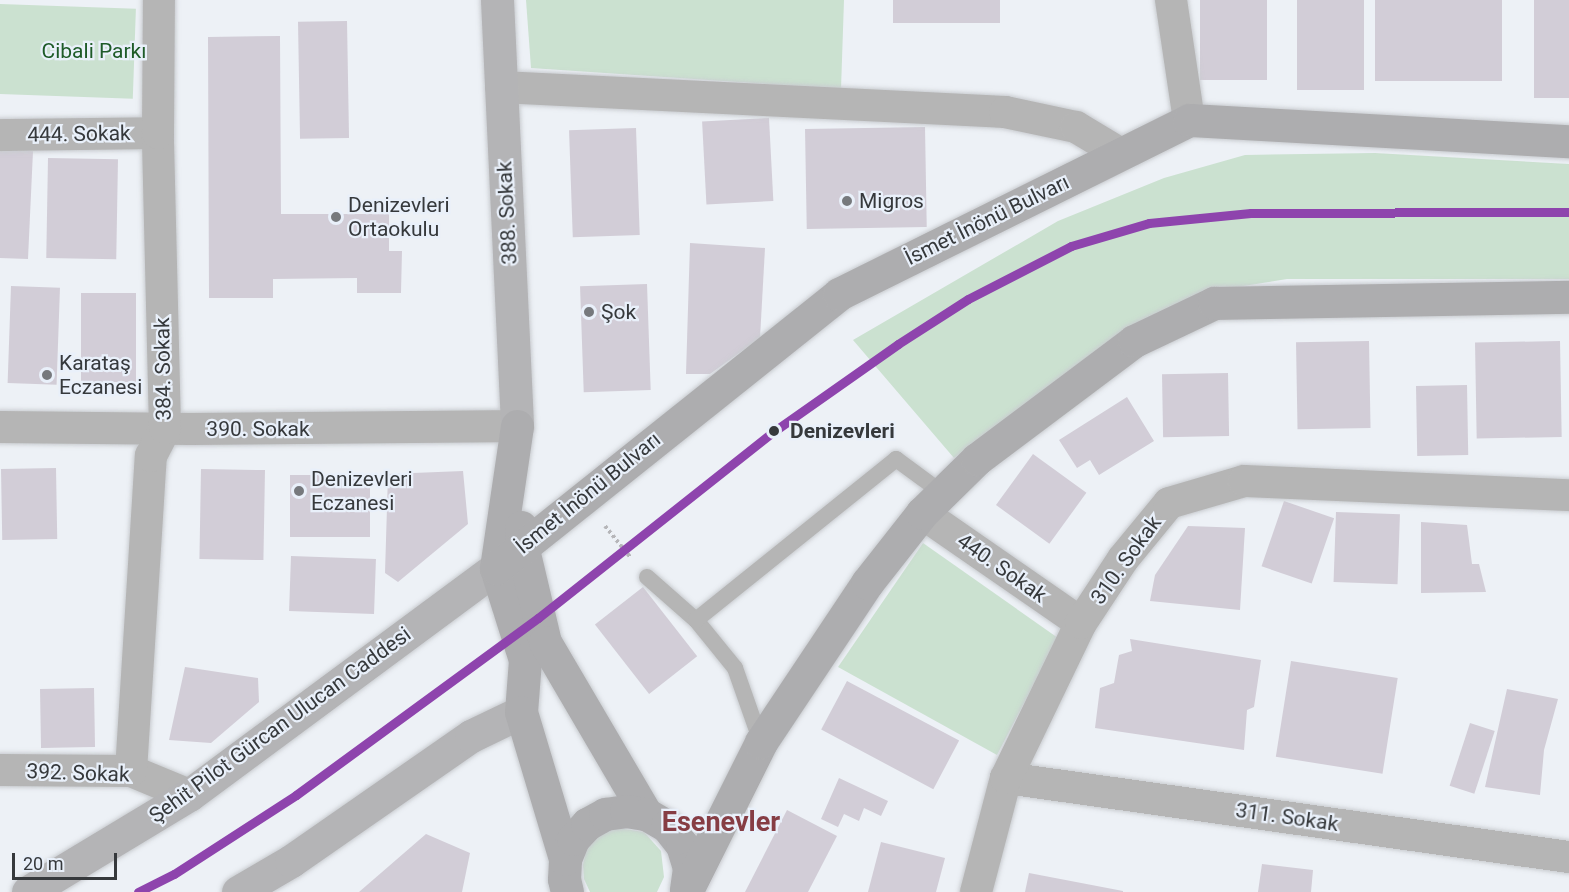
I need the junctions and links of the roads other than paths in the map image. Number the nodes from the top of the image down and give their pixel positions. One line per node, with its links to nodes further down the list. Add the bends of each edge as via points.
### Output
1 (159, 0): 6 (street, 384. Sokak)
2 (497, 0): 4 (street, 388. Sokak)
3 (1171, 0): 5 (street)
4 (501, 87): 9 (street, via 1005,112 1076,127); 11 (street, 388. Sokak)
5 (1189, 120): 8 (main road, İsmet İnönü Bulvarı); 9 (main road, İsmet İnönü Bulvarı)
6 (158, 133): 7 (street, 444. Sokak); 13 (street, 384. Sokak)
7 (0, 135)
8 (1569, 141)
9 (1121, 154): 16 (main road, İsmet İnönü Bulvarı, via 839,294)
10 (1569, 297): 15 (main road, via 1214,303 1134,341 976,459)
11 (517, 426): 13 (street, 390. Sokak); 16 (main road); 17 (main road)
12 (0, 427): 13 (street, 390. Sokak)
13 (165, 429): 24 (street, 384. Sokak, via 151,456)
14 (1569, 495): 20 (street, 310. Sokak, via 1244,481 1169,503 1123,559)
15 (932, 502): 19 (lane, via 896,459); 20 (street, 440. Sokak); 22 (main road, via 867,583)
16 (522, 545): 17 (main road, İsmet İnönü Bulvarı); 27 (main road, via 545,642)
17 (496, 568): 21 (main road, via 525,660); 26 (street, Şehit Pilot Gürcan Ulucan Caddesi)
18 (647, 577): 19 (lane)
19 (696, 620): 22 (lane, via 735,668)
20 (1081, 623): 25 (street, 310. Sokak)
21 (521, 712): 29 (main road); 31 (street, via 471,736 291,861)
22 (761, 741): 32 (main road)
23 (0, 770): 24 (street, 392. Sokak)
24 (131, 771): 26 (street, 392. Sokak)
25 (1006, 778): 28 (street, 311. Sokak); 33 (street, 310. Sokak)
26 (189, 795): 30 (street, Şehit Pilot Gürcan Ulucan Caddesi)
27 (646, 814): 29 (main road, via 605,814 587,824 573,839); 32 (main road, via 667,826 682,845 689,868)
28 (1569, 857)
29 (564, 881)
30 (28, 892)
31 (238, 892)
32 (686, 892)
33 (976, 892)

